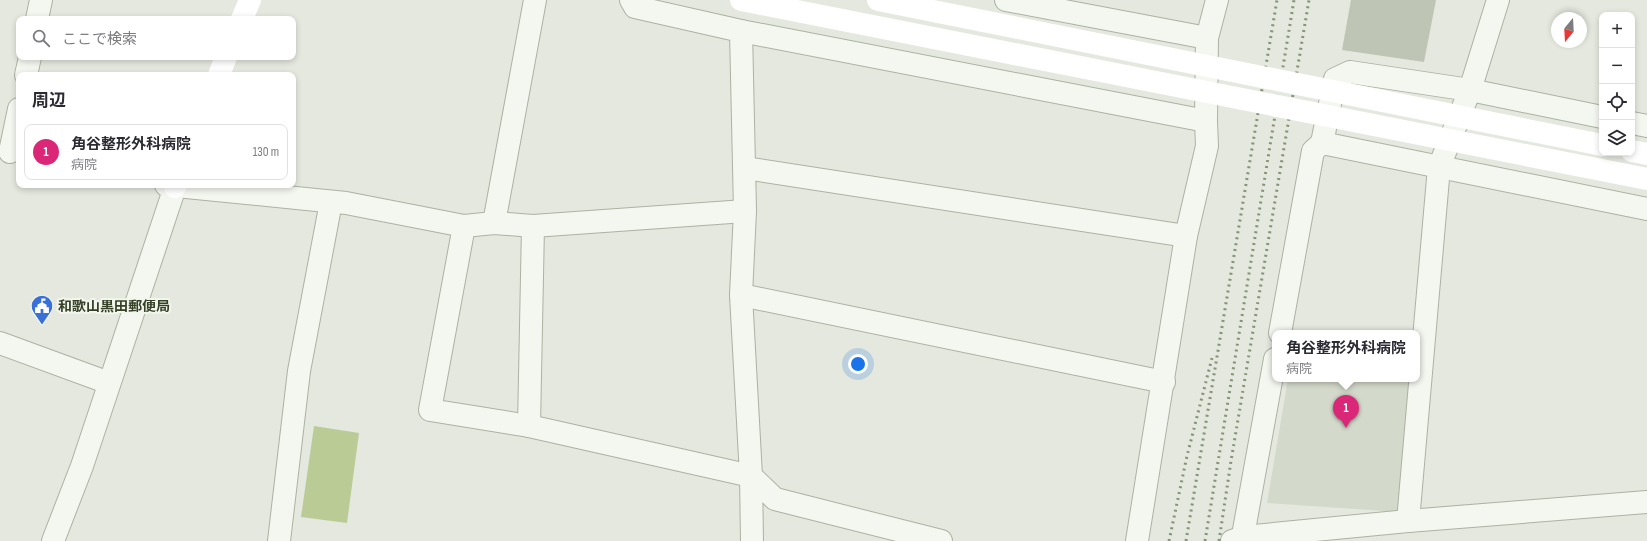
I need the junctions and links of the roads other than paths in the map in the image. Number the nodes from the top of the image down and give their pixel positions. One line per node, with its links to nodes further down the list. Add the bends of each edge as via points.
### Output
1 (41, 0): 11 (street)
2 (241, 0): 12 (street)
3 (250, 0): 13 (street)
4 (535, 0): 39 (street)
5 (631, 0): 14 (street, via 635,7)
6 (741, 0): 33 (street, bridge)
7 (878, 0): 27 (street, bridge)
8 (1006, 0): 15 (street)
9 (1217, 0): 15 (street)
10 (1498, 0): 20 (street)
11 (38, 16)
12 (238, 16)
13 (243, 16)
14 (741, 31): 22 (street); 32 (street)
15 (1208, 38): 22 (street)
16 (29, 60): 18 (street)
17 (225, 60): 19 (street)
18 (27, 72)
19 (220, 72)
20 (1470, 90): 21 (street); 26 (street, via 1350,72 1335,79); 31 (street)
21 (1599, 116)
22 (1206, 121): 42 (street, via 1207,146)
23 (16, 124): 28 (street)
24 (1635, 124): 25 (street)
25 (1647, 126)
26 (1322, 143): 31 (street); 44 (street, via 1312,151)
27 (1599, 144)
28 (10, 152)
29 (1635, 152): 30 (street)
30 (1647, 154)
31 (1438, 167): 37 (street); 47 (street)
32 (745, 168): 38 (street); 42 (street)
33 (1647, 179)
34 (171, 188): 50 (street)
35 (192, 188): 36 (street)
36 (331, 202): 40 (street); 57 (street, via 299,371)
37 (1647, 209)
38 (745, 211): 41 (street); 43 (street)
39 (494, 223): 40 (street); 41 (street)
40 (464, 226): 51 (street, via 430,410)
41 (533, 226): 51 (street)
42 (1186, 236): 48 (street)
43 (741, 295): 48 (street); 52 (street)
44 (1281, 330)
45 (0, 343): 50 (street)
46 (1272, 374): 55 (street)
47 (1420, 379)
48 (1164, 382): 60 (street)
49 (1420, 382): 54 (street)
50 (109, 383): 56 (street, via 82,466)
51 (529, 426): 52 (street)
52 (751, 476): 58 (street); 59 (street, via 775,499)
53 (1647, 502): 54 (street)
54 (1408, 521): 55 (street)
55 (1239, 540)
56 (53, 541)
57 (279, 541)
58 (752, 541)
59 (941, 541)
60 (1137, 541)

